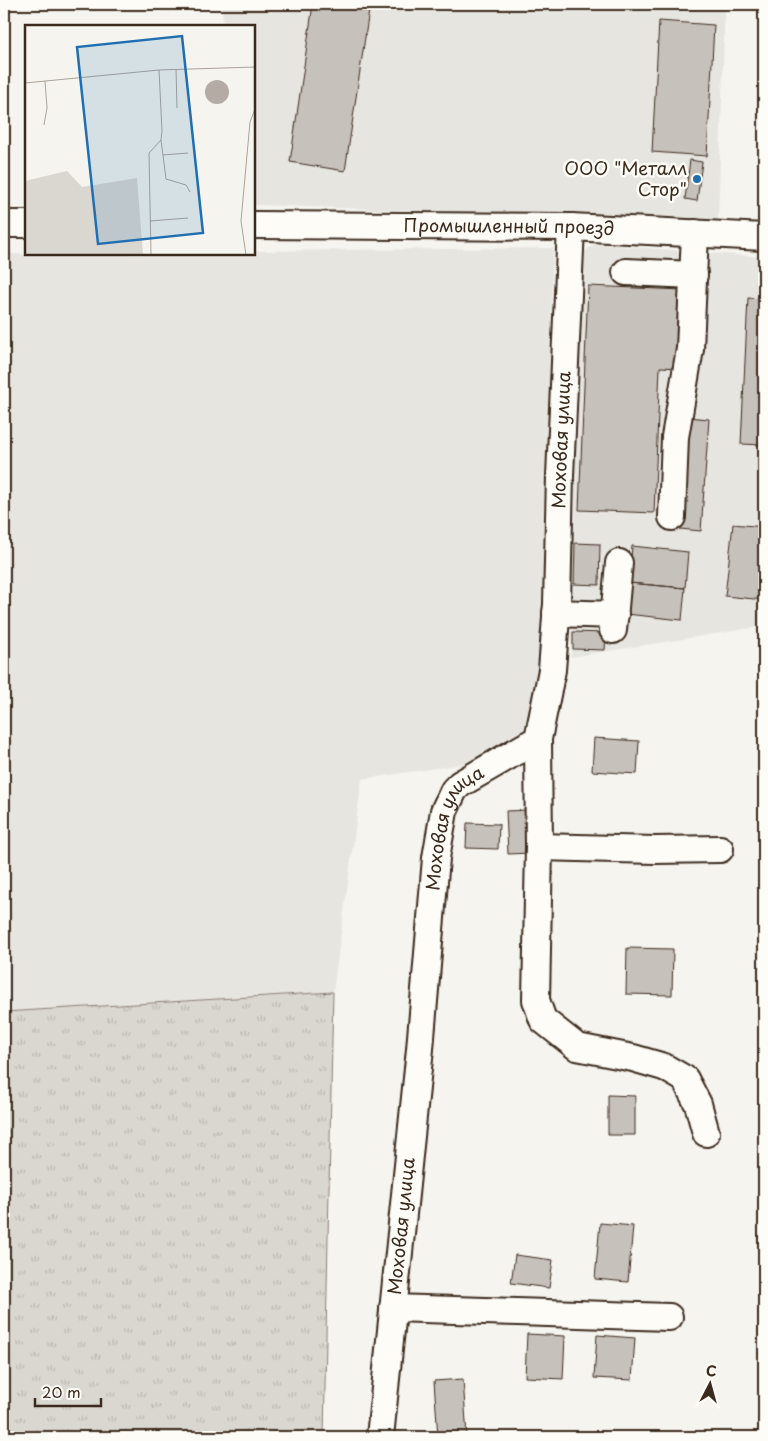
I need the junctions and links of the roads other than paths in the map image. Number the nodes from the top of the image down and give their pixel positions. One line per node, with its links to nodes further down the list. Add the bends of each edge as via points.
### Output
1 (4, 224): 2 (street)
2 (25, 224)
3 (255, 225): 4 (street, Промышленный проезд)
4 (571, 227): 5 (street, Промышленный проезд); 11 (street, Моховая улица)
5 (695, 233): 6 (street, Промышленный проезд); 8 (street)
6 (764, 237)
7 (626, 272): 8 (street)
8 (694, 275): 9 (street, via 690,349 675,437)
9 (672, 517)
10 (620, 563): 11 (street, via 614,623)
11 (556, 613): 12 (street, Моховая улица, via 552,670)
12 (538, 739): 13 (street); 16 (street, Моховая улица, via 460,784 444,811 436,858)
13 (539, 847): 14 (street); 15 (street, via 536,1000 543,1020 577,1047 664,1067 685,1079 698,1104)
14 (720, 849)
15 (706, 1133)
16 (393, 1308): 17 (street); 18 (street, Моховая улица)
17 (669, 1317)
18 (380, 1437)

